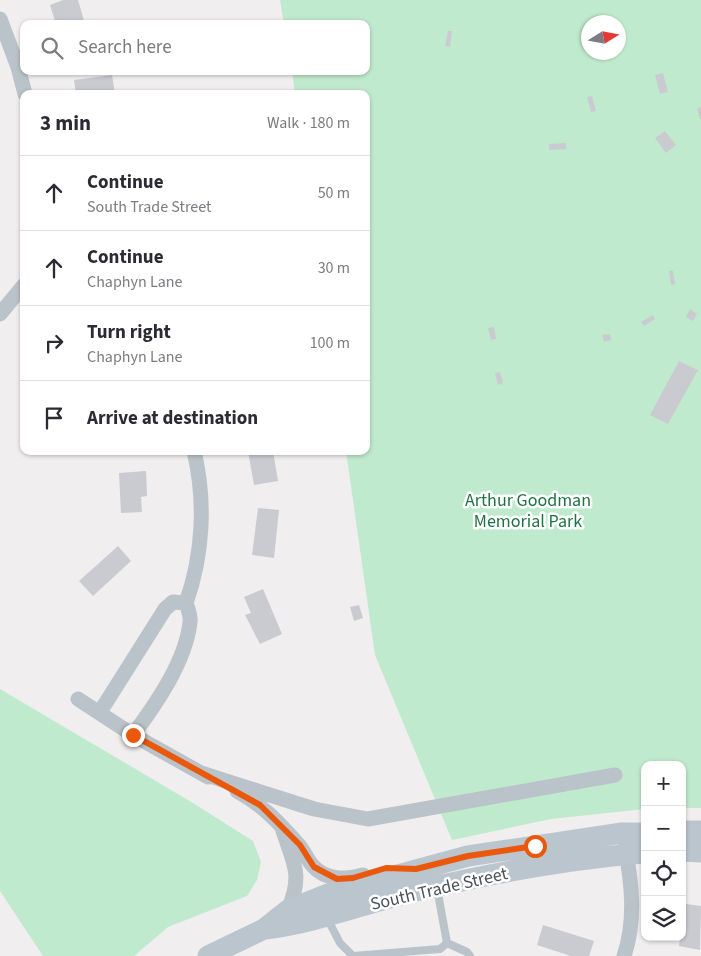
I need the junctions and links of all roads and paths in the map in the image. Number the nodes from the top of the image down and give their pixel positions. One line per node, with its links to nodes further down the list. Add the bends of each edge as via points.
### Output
1 (0, 19): 3 (street)
2 (20, 75): 4 (street)
3 (20, 75)
4 (24, 90)
5 (20, 290): 6 (street)
6 (0, 314)
7 (195, 455): 8 (street, via 202,530 195,578)
8 (186, 603): 10 (street, via 173,602 165,609); 11 (street, via 191,620 186,640 153,709)
9 (78, 699): 10 (street)
10 (100, 712): 11 (street)
11 (133, 735): 12 (street)
12 (201, 773): 13 (street, via 314,809 368,818); 14 (street, via 250,798)
13 (615, 775)
14 (282, 829): 22 (street, via 300,845 314,867 337,879 353,878 386,868); 24 (street, via 297,871)
15 (686, 831): 16 (main road)
16 (701, 831)
17 (641, 832): 18 (main road, South Trade Street)
18 (622, 833): 21 (street); 22 (main road, South Trade Street, via 468,856)
19 (686, 851): 20 (main road)
20 (701, 852)
21 (635, 853): 23 (main road, South Trade Street, via 578,860); 31 (street, via 632,928)
22 (416, 869): 24 (main road, South Trade Street, via 328,894)
23 (437, 887): 25 (main road, South Trade Street); 27 (lane)
24 (288, 910): 26 (main road, South Trade Street)
25 (326, 917): 26 (main road, South Trade Street); 28 (lane, via 340,943 353,956)
26 (264, 929): 29 (main road, South Trade Street)
27 (447, 943): 28 (lane); 30 (lane)
28 (440, 953)
29 (208, 956)
30 (470, 956)
31 (624, 956)

